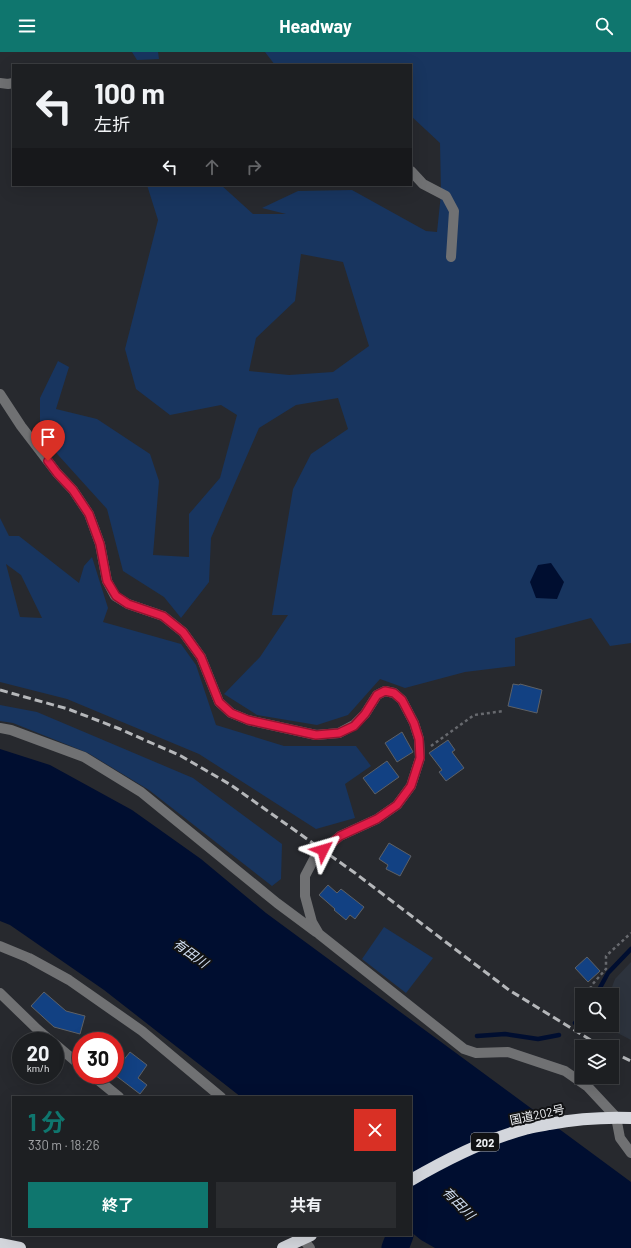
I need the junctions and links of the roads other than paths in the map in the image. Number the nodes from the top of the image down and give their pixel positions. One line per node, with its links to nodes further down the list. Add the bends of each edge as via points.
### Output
1 (0, 83): 2 (street)
2 (12, 83)
3 (412, 172): 4 (street, via 423,184 446,196 454,211)
4 (450, 257)
5 (0, 394): 7 (street, via 21,426 73,490 89,514 100,544 107,581 116,596 128,604 163,616 183,632 201,657 219,702 231,713 248,720 316,735 339,733 354,726 377,695 385,691 394,693 402,700 419,739 420,758 411,786 397,805 377,819 340,836 314,857 305,876 305,896 312,922)
6 (0, 728): 7 (street, via 84,757 142,792)
7 (319, 934): 16 (street, via 464,1049 476,1053 508,1052 565,1071 588,1087)
8 (0, 946): 15 (street, via 29,958 69,980 142,1031)
9 (1, 995): 10 (street)
10 (40, 1032)
11 (64, 1052): 12 (street)
12 (72, 1058)
13 (103, 1084): 14 (street)
14 (118, 1096)
15 (220, 1096)
16 (616, 1117): 17 (highway, 国道202号 / 202); 18 (street, via 620,1138); 19 (highway, 国道202号 / 202, via 566,1121 526,1128 485,1142 443,1161)
17 (631, 1118)
18 (631, 1153)
19 (412, 1179)
20 (306, 1239): 23 (highway)
21 (0, 1244): 22 (highway)
22 (20, 1248)
23 (283, 1248)

